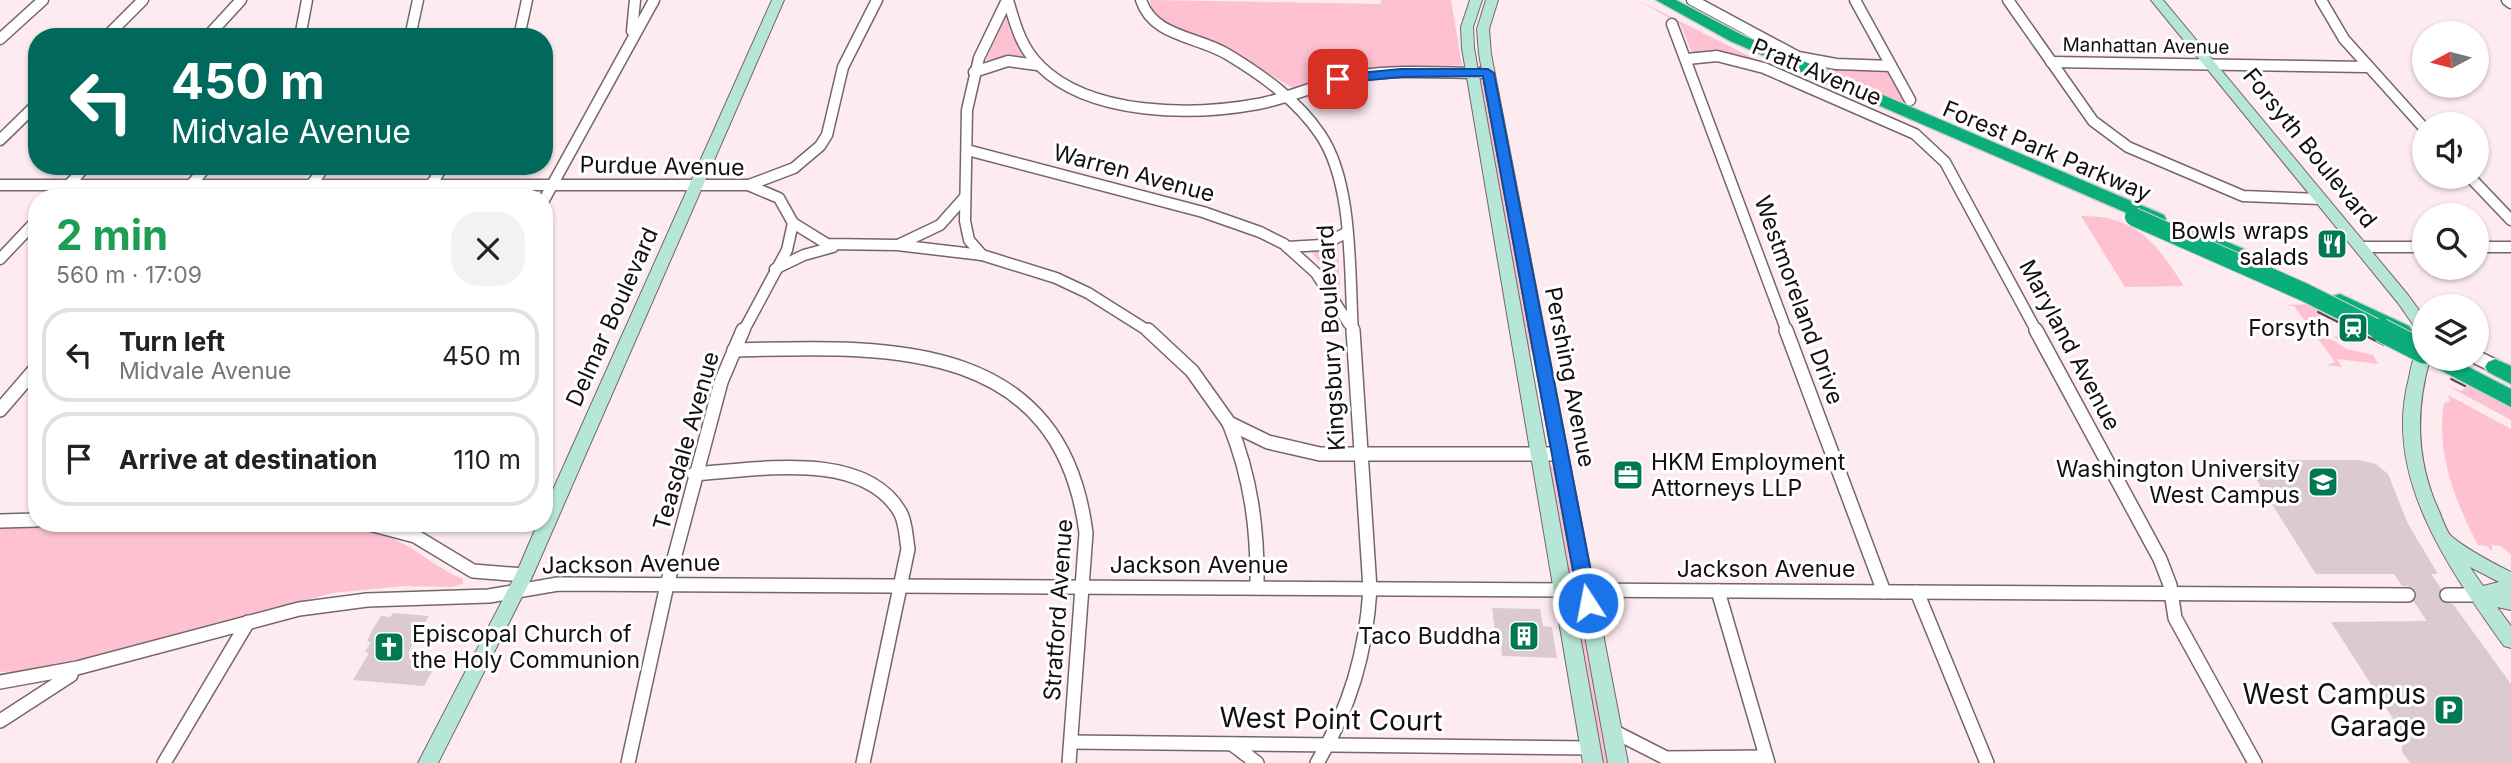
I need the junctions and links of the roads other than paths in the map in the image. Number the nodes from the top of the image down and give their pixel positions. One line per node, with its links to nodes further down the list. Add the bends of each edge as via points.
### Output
1 (43, 0): 28 (street)
2 (144, 0): 23 (street)
3 (241, 0): 24 (street)
4 (307, 0): 25 (street)
5 (418, 0): 26 (street)
6 (527, 0): 27 (street)
7 (635, 0): 29 (street)
8 (654, 0): 29 (street)
9 (778, 0): 56 (street, Delmar Boulevard)
10 (877, 0): 53 (street, via 843,67 822,145 798,166)
11 (1007, 0): 32 (street, via 1018,40); 36 (street)
12 (1141, 0): 38 (street, Kingsbury Boulevard, via 1151,20 1224,52)
13 (1476, 0): 37 (street, Pershing Avenue, via 1467,27)
14 (1491, 0): 37 (street, Pershing Avenue, via 1483,29)
15 (1648, 0): 65 (highway, Forest Park Parkway, via 1740,47)
16 (1664, 0): 65 (highway, Forest Park Parkway, via 1736,38)
17 (1692, 0): 33 (street, via 1798,57 1836,64)
18 (1855, 0): 33 (street)
19 (2008, 0): 31 (street)
20 (2157, 0): 34 (street, Forsyth Boulevard)
21 (2321, 0): 35 (street)
22 (1672, 24): 30 (street, Westmoreland Drive)
23 (115, 28)
24 (215, 28)
25 (302, 28)
26 (412, 28)
27 (521, 28)
28 (0, 39)
29 (625, 50): 55 (street)
30 (1687, 59): 43 (street, Pratt Avenue, via 1717,56 1746,61); 113 (street, Westmoreland Drive)
31 (2051, 62): 34 (street, Manhattan Avenue); 64 (street, via 2093,121 2127,147 2225,189 2266,199)
32 (1037, 65): 36 (street, via 1008,61); 38 (street, via 1089,94 1157,110 1227,108)
33 (1891, 65): 39 (street)
34 (2211, 66): 35 (street, Manhattan Avenue); 64 (street, Forsyth Boulevard)
35 (2366, 66): 41 (street)
36 (974, 72): 44 (street)
37 (1480, 73): 38 (street, via 1367,75 1338,79); 92 (street, Pershing Avenue); 93 (street, Pershing Avenue)
38 (1287, 97): 69 (street, Kingsbury Boulevard, via 1320,133 1332,156)
39 (1910, 100)
40 (28, 113): 42 (street)
41 (2412, 115)
42 (0, 140)
43 (1927, 143): 115 (street, Maryland Avenue, via 1945,162 2160,559)
44 (967, 150): 63 (street); 72 (street, Warren Avenue, via 1234,221)
45 (78, 175): 49 (street)
46 (199, 175): 51 (street)
47 (318, 175): 52 (street)
48 (438, 175): 54 (street)
49 (69, 184): 50 (street, Purdue Avenue); 51 (street, Purdue Avenue); 57 (street)
50 (0, 185)
51 (191, 185): 52 (street, Purdue Avenue); 58 (street)
52 (311, 185): 54 (street, Purdue Avenue); 59 (street)
53 (748, 185): 56 (street, Purdue Avenue); 67 (street, Purdue Avenue, via 779,198)
54 (431, 186): 55 (street, Purdue Avenue); 60 (street)
55 (552, 186): 56 (street, Purdue Avenue); 61 (street)
56 (696, 186): 96 (street, Delmar Boulevard)
57 (65, 189)
58 (188, 189)
59 (308, 189)
60 (429, 189)
61 (550, 189)
62 (2481, 189): 66 (street)
63 (964, 198): 70 (street, via 940,225); 77 (street, via 967,237)
64 (2320, 199): 73 (street, Forsyth Boulevard)
65 (2137, 214): 82 (highway, Forest Park Parkway, via 2278,271); 83 (highway, Forest Park Parkway, bridge)
66 (2511, 220)
67 (793, 223): 71 (street, Purdue Avenue, via 815,239); 79 (street, Teasdale Avenue, via 791,239)
68 (28, 229): 78 (street)
69 (1346, 233): 72 (street, Warren Avenue, via 1322,245); 81 (street, Kingsbury Boulevard)
70 (897, 245): 71 (street, Purdue Avenue); 77 (street, Purdue Avenue)
71 (839, 246): 79 (street, Purdue Avenue)
72 (1287, 247): 81 (street, Warren Avenue, via 1316,273)
73 (2360, 247): 74 (street); 80 (street, Forsyth Boulevard)
74 (2412, 247)
75 (2489, 247): 76 (street)
76 (2511, 247)
77 (982, 255): 91 (street, Purdue Avenue, via 1056,278 1147,329 1192,371)
78 (0, 259)
79 (775, 269): 84 (street, Teasdale Avenue)
80 (2412, 314)
81 (1351, 328): 94 (street, Kingsbury Boulevard)
82 (2412, 336)
83 (2412, 346)
84 (734, 350): 95 (street, Teasdale Avenue); 106 (street, Stratford Avenue, via 855,348 915,353 972,371 1003,388 1033,410 1072,464 1085,507)
85 (2420, 371): 101 (street, via 2411,409 2413,446 2424,494)
86 (2492, 371): 88 (highway); 89 (highway)
87 (28, 377): 90 (street)
88 (2511, 389)
89 (2511, 399)
90 (0, 410)
91 (1228, 422): 94 (street, via 1297,451); 108 (street, Purdue Avenue, via 1243,454 1256,502)
92 (1539, 454): 93 (street); 94 (street); 110 (street, Pershing Avenue)
93 (1560, 454): 111 (street, Pershing Avenue)
94 (1359, 455): 109 (street, Kingsbury Boulevard)
95 (694, 474): 104 (street, Teasdale Avenue); 105 (street, via 826,469 868,480 883,490 903,517 908,549)
96 (553, 507)
97 (0, 520): 98 (street)
98 (28, 520)
99 (417, 532): 103 (street, via 473,571)
100 (542, 532): 103 (street, Delmar Boulevard)
101 (2444, 539): 102 (street, via 2483,567); 118 (street)
102 (2511, 580)
103 (519, 583): 104 (street, Jackson Avenue); 120 (street, Jackson Avenue, via 480,597 335,602); 133 (street, Delmar Boulevard)
104 (667, 585): 105 (street, Jackson Avenue); 134 (street, Teasdale Avenue)
105 (901, 586): 106 (street, Jackson Avenue); 135 (street)
106 (1082, 587): 108 (street, Jackson Avenue); 126 (street, Stratford Avenue)
107 (2511, 587): 118 (street)
108 (1257, 589): 109 (street, Jackson Avenue)
109 (1370, 589): 110 (street, Jackson Avenue); 128 (street, Kingsbury Boulevard, via 1361,667)
110 (1562, 590): 111 (street, Jackson Avenue); 129 (street, Pershing Avenue)
111 (1586, 590): 112 (street, Jackson Avenue); 125 (street, Pershing Avenue)
112 (1718, 591): 113 (street, Jackson Avenue); 131 (street)
113 (1884, 592): 114 (street, Jackson Avenue)
114 (1917, 592): 115 (street, Jackson Avenue); 140 (street)
115 (2172, 594): 116 (street, Jackson Avenue); 141 (street, Maryland Avenue, via 2175,618)
116 (2408, 595)
117 (2447, 595): 118 (street)
118 (2478, 595): 119 (street); 121 (street)
119 (2511, 602)
120 (248, 622): 122 (street, Jackson Avenue); 132 (street)
121 (2511, 640)
122 (77, 671): 123 (street, Jackson Avenue); 124 (street)
123 (0, 682)
124 (0, 721)
125 (1612, 732): 130 (street); 139 (street, Pershing Avenue)
126 (1071, 742): 127 (street, West Point Court); 136 (street, Stratford Avenue)
127 (1231, 744): 128 (street, West Point Court); 137 (street)
128 (1329, 745): 129 (street, West Point Court); 138 (street, Kingsbury Boulevard)
129 (1592, 755)
130 (1661, 760): 131 (street)
131 (1767, 760)
132 (164, 763)
133 (428, 763)
134 (628, 763)
135 (863, 763)
136 (1069, 763)
137 (1257, 763)
138 (1317, 763)
139 (1618, 763)
140 (1987, 763)
141 (2255, 763)

